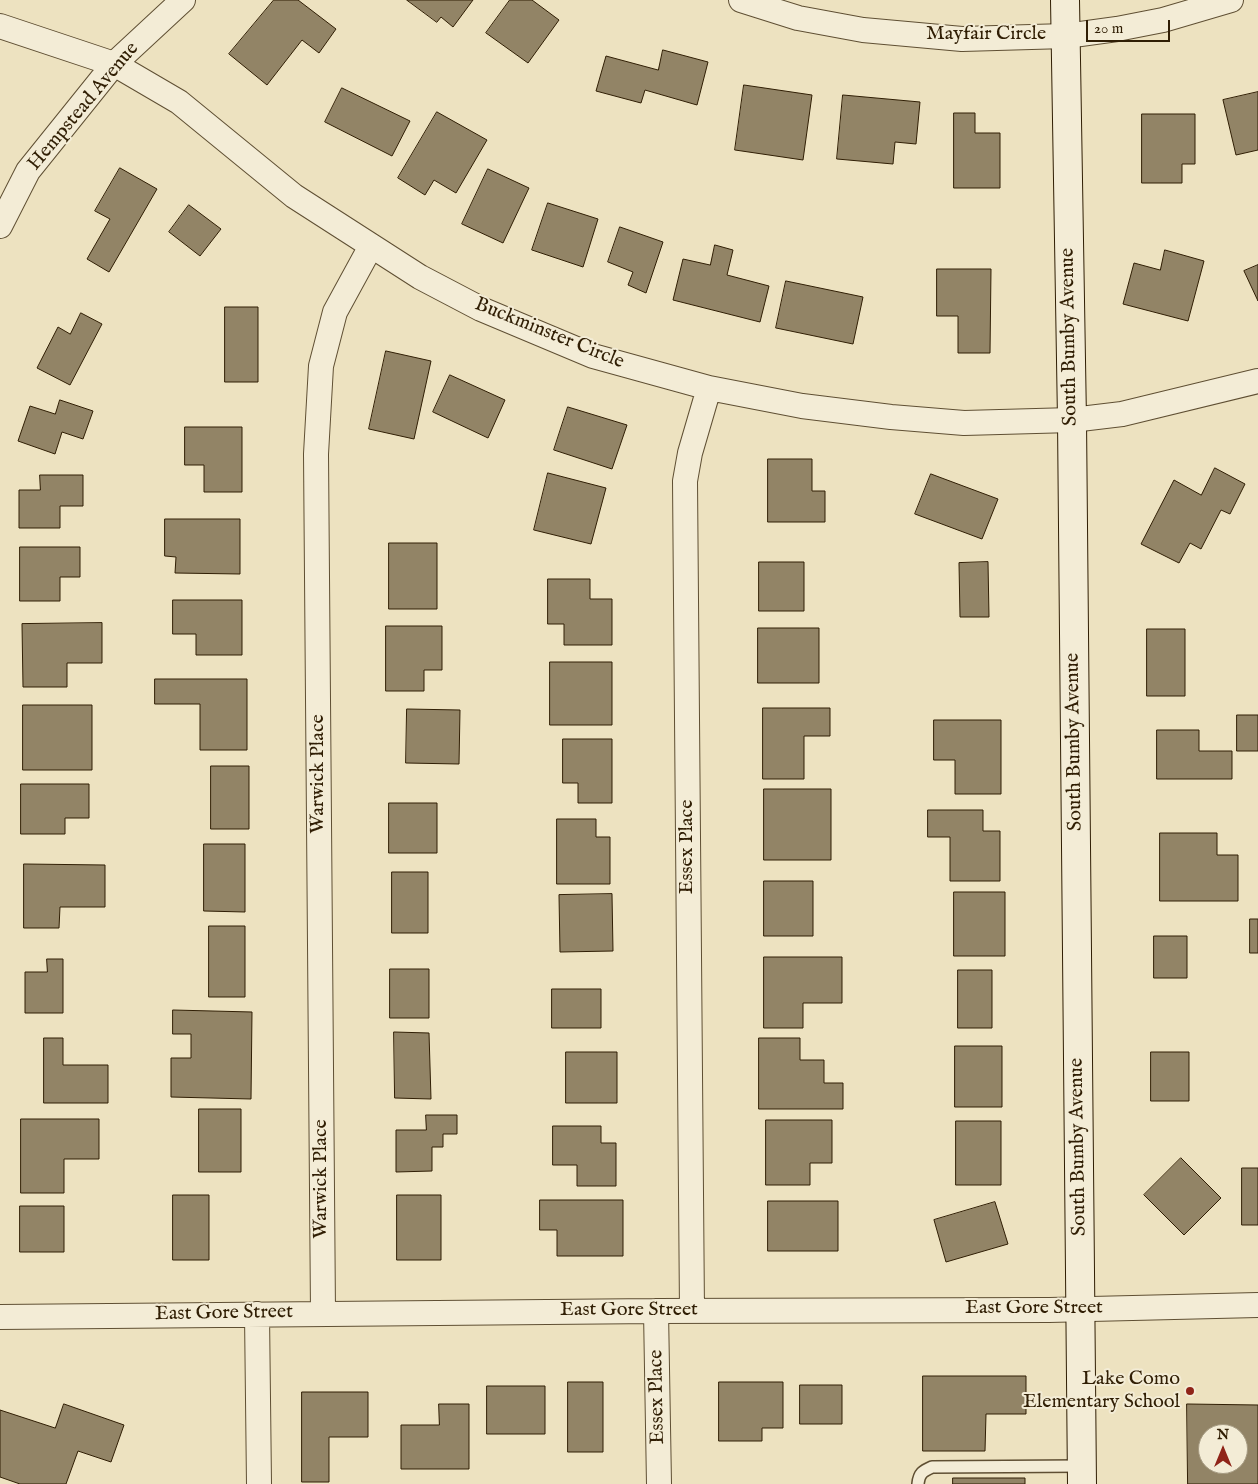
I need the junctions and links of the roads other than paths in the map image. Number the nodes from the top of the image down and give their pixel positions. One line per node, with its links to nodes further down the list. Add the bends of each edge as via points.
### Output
1 (183, 0): 7 (street, Hempstead Avenue)
2 (741, 0): 6 (street, Mayfair Circle, via 798,18 863,30 962,39)
3 (1065, 0): 6 (street, South Bumby Avenue)
4 (1230, 0): 6 (street, Mayfair Circle, via 1163,20)
5 (0, 26): 7 (street, Buckminster Circle)
6 (1066, 36): 12 (street, South Bumby Avenue)
7 (114, 64): 8 (street, Hempstead Avenue, via 28,171); 9 (street, Buckminster Circle, via 179,102 294,196)
8 (0, 226)
9 (371, 246): 11 (street, Buckminster Circle, via 420,277 481,309 593,356); 17 (street, Warwick Place, via 335,312 321,366 316,454)
10 (1258, 381): 12 (street, Buckminster Circle, via 1122,414)
11 (709, 388): 12 (street, Buckminster Circle, via 802,406 891,417 964,423); 16 (street, Essex Place, via 685,481)
12 (1072, 420): 14 (street, South Bumby Avenue)
13 (1258, 1305): 14 (street, East Gore Street)
14 (1080, 1309): 16 (street, East Gore Street); 20 (street, South Bumby Avenue)
15 (656, 1311): 16 (street, East Gore Street); 17 (street, East Gore Street); 22 (street, Essex Place)
16 (692, 1311)
17 (323, 1313): 18 (street, East Gore Street)
18 (257, 1314): 19 (street, East Gore Street); 21 (street)
19 (0, 1317)
20 (1082, 1475): 23 (lane, via 932,1467 922,1472)
21 (259, 1484)
22 (659, 1484)
23 (918, 1484)

